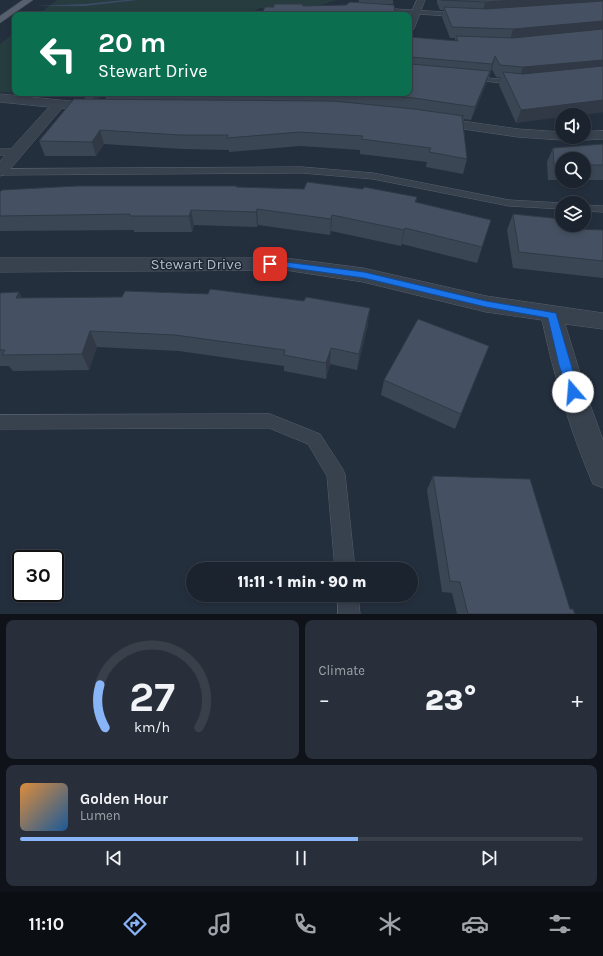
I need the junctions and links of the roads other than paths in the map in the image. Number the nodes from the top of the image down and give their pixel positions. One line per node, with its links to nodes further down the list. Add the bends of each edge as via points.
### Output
1 (29, 0): 6 (main road)
2 (421, 0): 4 (street)
3 (370, 9): 4 (lane)
4 (417, 12): 5 (lane); 7 (street)
5 (469, 16)
6 (0, 20)
7 (412, 23)
8 (464, 78): 9 (lane)
9 (527, 82)
10 (0, 98): 12 (street)
11 (105, 104): 12 (street)
12 (58, 105): 13 (street); 19 (street)
13 (0, 110)
14 (420, 118): 16 (street, via 518,133)
15 (603, 135): 17 (street)
16 (555, 136)
17 (591, 136)
18 (0, 152): 19 (lane)
19 (16, 152): 20 (street)
20 (0, 171): 21 (lane, via 302,170 373,176 509,203)
21 (555, 206)
22 (591, 208): 23 (lane)
23 (603, 209)
24 (0, 265): 25 (street, Stewart Drive, via 285,264 364,275 486,304)
25 (552, 315): 26 (street, Stewart Drive); 28 (street, via 567,372)
26 (603, 321)
27 (0, 422): 29 (lane, via 270,421 314,439 336,474)
28 (603, 474)
29 (344, 562)
30 (348, 602): 31 (lane)
31 (349, 614)

